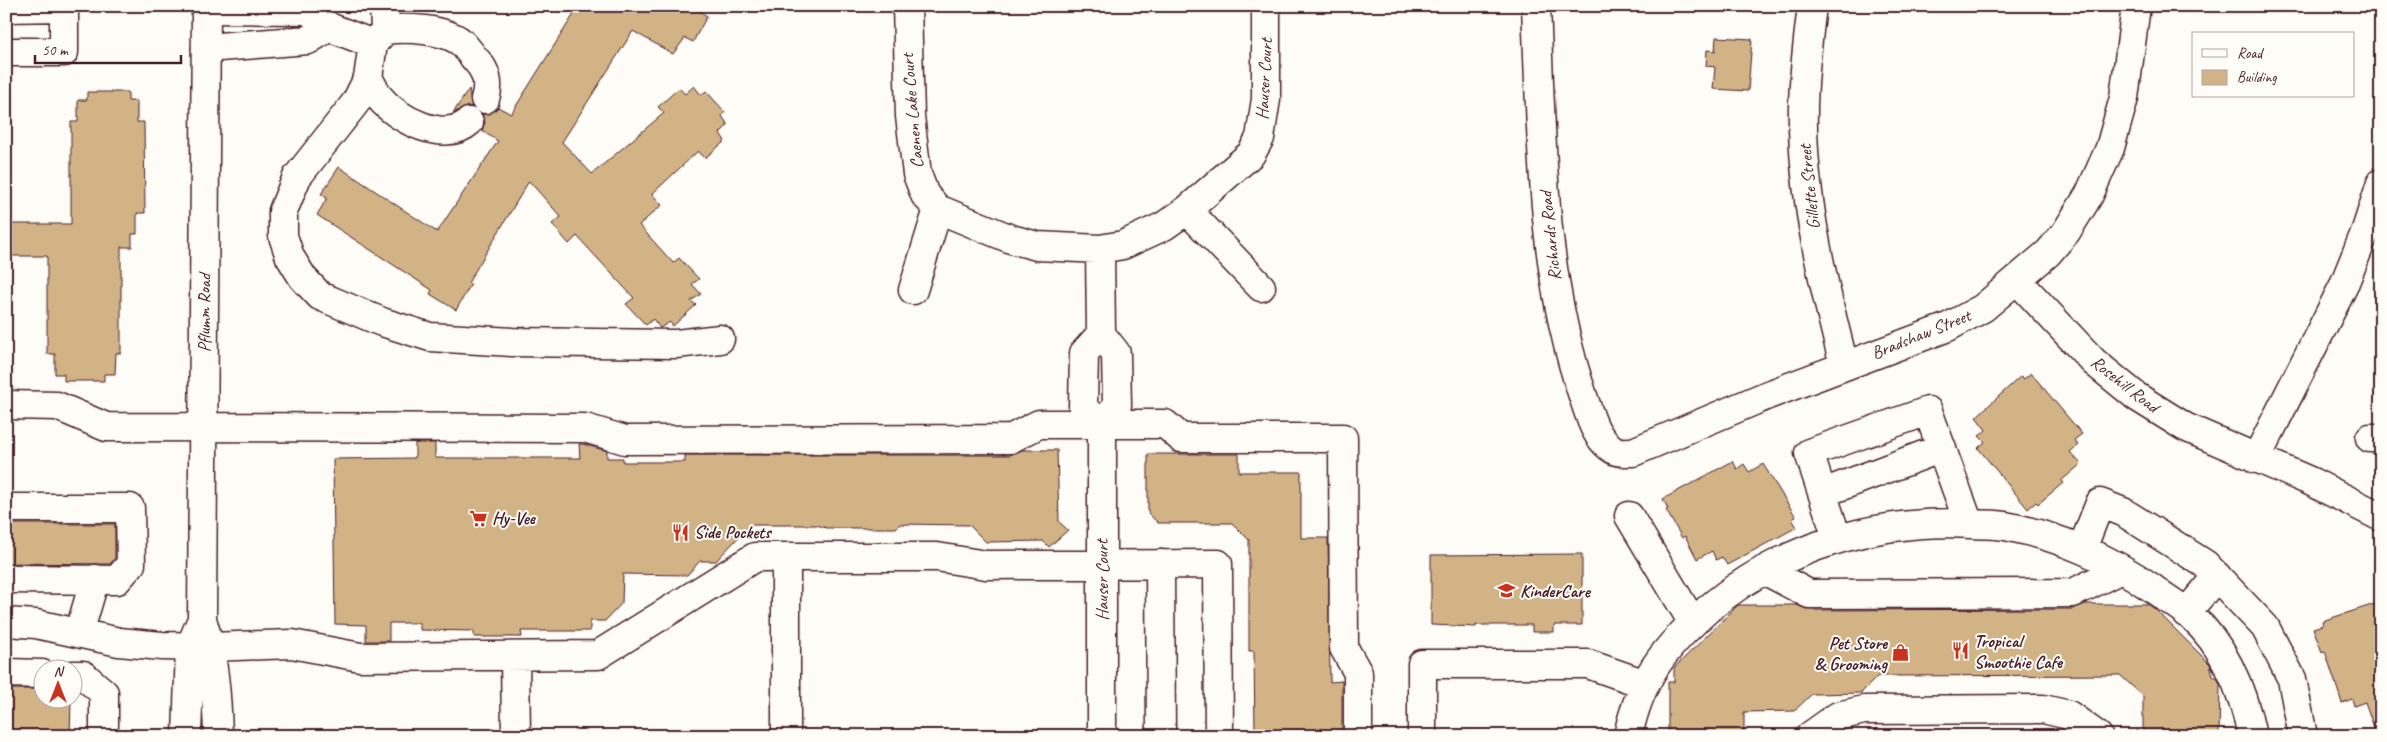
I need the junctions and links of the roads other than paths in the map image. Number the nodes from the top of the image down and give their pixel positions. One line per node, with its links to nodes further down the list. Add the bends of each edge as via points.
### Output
1 (907, 6): 16 (street, Caenen Lake Court, via 910,116 917,174 925,195)
2 (1266, 6): 17 (street, Hauser Court, via 1266,99 1260,138 1251,154)
3 (1536, 6): 29 (street, Richards Road, via 1546,218 1555,284 1576,376 1596,433)
4 (1812, 6): 24 (street, Gillette Street, via 1803,128 1807,191 1819,265)
5 (2136, 6): 20 (street, Bradshaw Street, via 2124,98 2110,148 2090,195 2048,253)
6 (6, 8): 11 (street, via 64,7 64,52)
7 (206, 8): 8 (street, via 308,10); 10 (street, Pflumm Road)
8 (329, 27): 9 (street); 10 (street, via 308,40)
9 (381, 27): 12 (street); 13 (street, via 430,30 460,41 485,70 488,92)
10 (206, 48): 27 (street, Pflumm Road)
11 (6, 52)
12 (368, 78): 14 (street, via 379,97 395,113 422,127 446,131); 23 (street, via 356,102 297,177 283,212 283,236 290,257 320,296 382,322 430,337 512,342 676,344)
13 (485, 99)
14 (469, 122)
15 (2381, 183): 18 (street)
16 (938, 208): 19 (street, Caenen Lake Court, via 1011,239 1037,246); 22 (street)
17 (1187, 210): 19 (street, Hauser Court, via 1164,226 1123,245); 21 (street)
18 (2374, 232): 30 (street)
19 (1100, 249): 26 (street, via 1101,334 1116,353 1117,406)
20 (2017, 280): 24 (street, Bradshaw Street, via 1983,308 1948,327); 30 (street, Rosehill Road, via 2094,362 2137,397 2185,427)
21 (1261, 287)
22 (913, 290)
23 (720, 339)
24 (1844, 365): 29 (street, Bradshaw Street, via 1658,443 1633,452)
25 (6, 405): 27 (street, via 57,406 106,427)
26 (1102, 425): 27 (street, via 1039,424 1010,439 625,440 585,428); 40 (street, Hauser Court); 64 (street, via 1164,424 1181,438 1343,438 1344,648 1358,673)
27 (203, 428): 50 (street, Pflumm Road)
28 (1942, 448): 31 (street); 31 (street, via 1928,411 1810,453); 35 (street)
29 (1615, 451)
30 (2256, 459): 34 (street, Rosehill Road, via 2312,482)
31 (1823, 493): 36 (street)
32 (6, 508): 45 (street, via 130,508 131,564 117,580)
33 (1629, 516): 48 (street)
34 (2381, 517)
35 (1970, 524): 36 (street, via 1943,522); 37 (street, via 2009,527)
36 (1837, 538): 42 (street)
37 (2082, 549): 41 (street); 43 (street, via 2100,503 2123,512 2205,564)
38 (786, 558): 40 (street, via 938,558 986,565); 51 (street, via 755,558 598,655); 60 (street)
39 (1160, 564): 40 (street); 62 (street); 63 (street, via 1218,564)
40 (1102, 565): 61 (street, Hauser Court)
41 (2121, 569): 42 (street, via 2073,593 1809,594); 46 (street)
42 (1764, 570): 48 (street, via 1728,592)
43 (2217, 576): 46 (street); 70 (street, via 2265,626 2292,679)
44 (6, 579): 45 (street)
45 (95, 579): 49 (street)
46 (2186, 613): 69 (street, via 2225,656 2247,708)
47 (6, 622): 49 (street)
48 (1692, 623): 55 (street, via 1654,666)
49 (79, 633): 50 (street, via 119,642)
50 (200, 647): 51 (street, via 292,644 360,657); 57 (street); 58 (street, via 217,706)
51 (515, 656): 59 (street)
52 (6, 673): 53 (street)
53 (32, 674)
54 (82, 675): 56 (street, via 104,693)
55 (1645, 684): 65 (street, via 1588,664 1422,664); 66 (street)
56 (104, 736)
57 (187, 736)
58 (218, 736)
59 (516, 736)
60 (786, 736)
61 (1102, 736)
62 (1161, 736)
63 (1219, 736)
64 (1358, 736)
65 (1422, 736)
66 (1628, 736)
67 (1810, 736): 68 (street, via 1838,716 1864,710 2043,709 2069,715)
68 (2098, 736)
69 (2252, 736)
70 (2303, 736)

